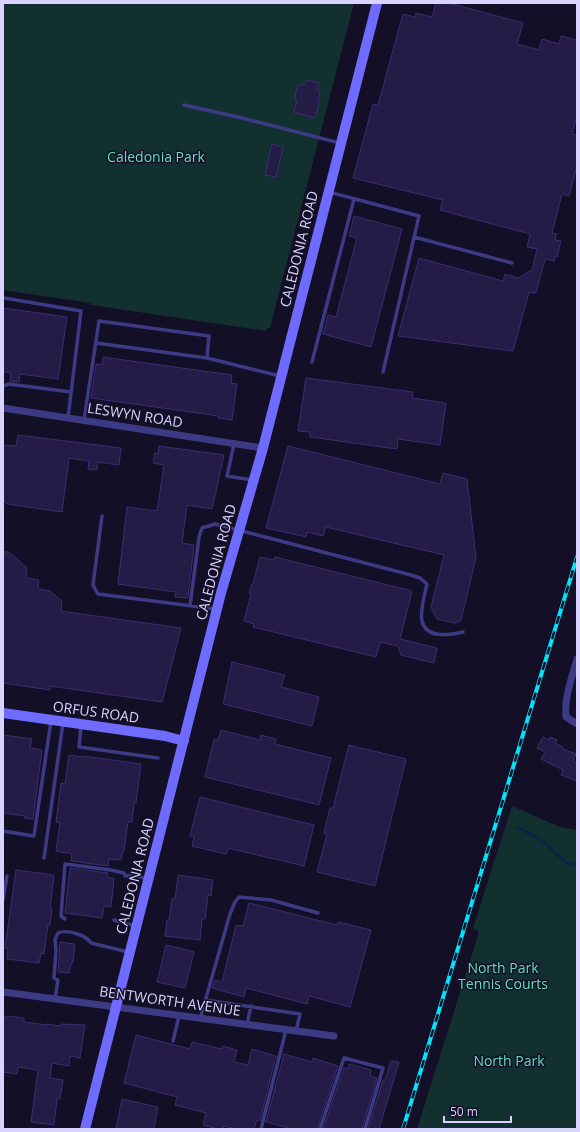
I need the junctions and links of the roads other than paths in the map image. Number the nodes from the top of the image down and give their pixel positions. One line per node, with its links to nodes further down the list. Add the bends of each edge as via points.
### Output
1 (377, 3): 3 (street, CALEDONIA ROAD)
2 (184, 105): 3 (lane)
3 (341, 143): 4 (street, CALEDONIA ROAD)
4 (328, 192): 5 (lane); 13 (street, CALEDONIA ROAD)
5 (354, 199): 6 (lane, via 419,216); 11 (lane)
6 (414, 237): 7 (lane); 12 (lane)
7 (512, 263)
8 (4, 298): 15 (lane, via 81,311)
9 (96, 343): 10 (lane); 10 (lane, via 99,321 209,336); 18 (lane)
10 (207, 358): 13 (lane)
11 (312, 362)
12 (383, 372)
13 (281, 376): 20 (street, CALEDONIA ROAD)
14 (3, 386): 15 (lane, via 9,384)
15 (71, 392): 17 (lane)
16 (3, 408): 17 (street, LESWYN ROAD)
17 (68, 418): 18 (street, LESWYN ROAD)
18 (84, 420): 19 (street, LESWYN ROAD)
19 (234, 443): 20 (street, LESWYN ROAD); 21 (lane, via 227,476)
20 (263, 448): 21 (street, CALEDONIA ROAD)
21 (253, 480): 23 (street, CALEDONIA ROAD)
22 (102, 516): 24 (lane, via 93,585 98,594)
23 (239, 530): 24 (lane, via 215,524 202,528); 25 (street, CALEDONIA ROAD); 26 (lane, via 420,578 427,584 422,621 425,629 447,635)
24 (190, 606): 25 (lane)
25 (217, 609): 33 (street, CALEDONIA ROAD)
26 (462, 632)
27 (577, 659): 32 (street, via 565,709 566,717)
28 (3, 713): 29 (street, ORFUS ROAD)
29 (51, 720): 30 (street, ORFUS ROAD); 35 (lane, via 34,836)
30 (63, 721): 31 (street, ORFUS ROAD); 36 (lane)
31 (81, 724): 33 (street, ORFUS ROAD, via 166,736); 34 (lane, via 79,747)
32 (577, 724)
33 (184, 741): 38 (street, CALEDONIA ROAD)
34 (158, 758)
35 (3, 831)
36 (44, 858)
37 (7, 876): 39 (lane)
38 (148, 880): 41 (lane, via 111,870 65,864 61,916); 43 (street, CALEDONIA ROAD)
39 (3, 900)
40 (318, 913): 47 (lane, via 271,900 239,897 230,914)
41 (65, 918)
42 (114, 920): 43 (lane)
43 (136, 926): 44 (street, CALEDONIA ROAD)
44 (130, 952): 46 (lane, via 91,943 88,938 78,934 58,933 55,939 54,978 58,980); 49 (street, CALEDONIA ROAD)
45 (3, 992): 46 (street, BENTWORTH AVENUE)
46 (55, 999): 49 (street, BENTWORTH AVENUE)
47 (206, 1000): 48 (lane); 51 (lane)
48 (251, 1006): 52 (lane); 54 (lane, via 300,1014)
49 (116, 1007): 50 (street, BENTWORTH AVENUE); 57 (street, CALEDONIA ROAD)
50 (179, 1016): 51 (street, BENTWORTH AVENUE); 56 (lane)
51 (200, 1019): 52 (street, BENTWORTH AVENUE)
52 (247, 1025): 53 (street, BENTWORTH AVENUE)
53 (286, 1030): 54 (street, BENTWORTH AVENUE); 58 (lane)
54 (296, 1031): 55 (street, BENTWORTH AVENUE)
55 (334, 1036)
56 (173, 1041)
57 (84, 1129)
58 (261, 1129)
59 (320, 1129): 60 (lane, via 344,1058 383,1068)
60 (365, 1129)

